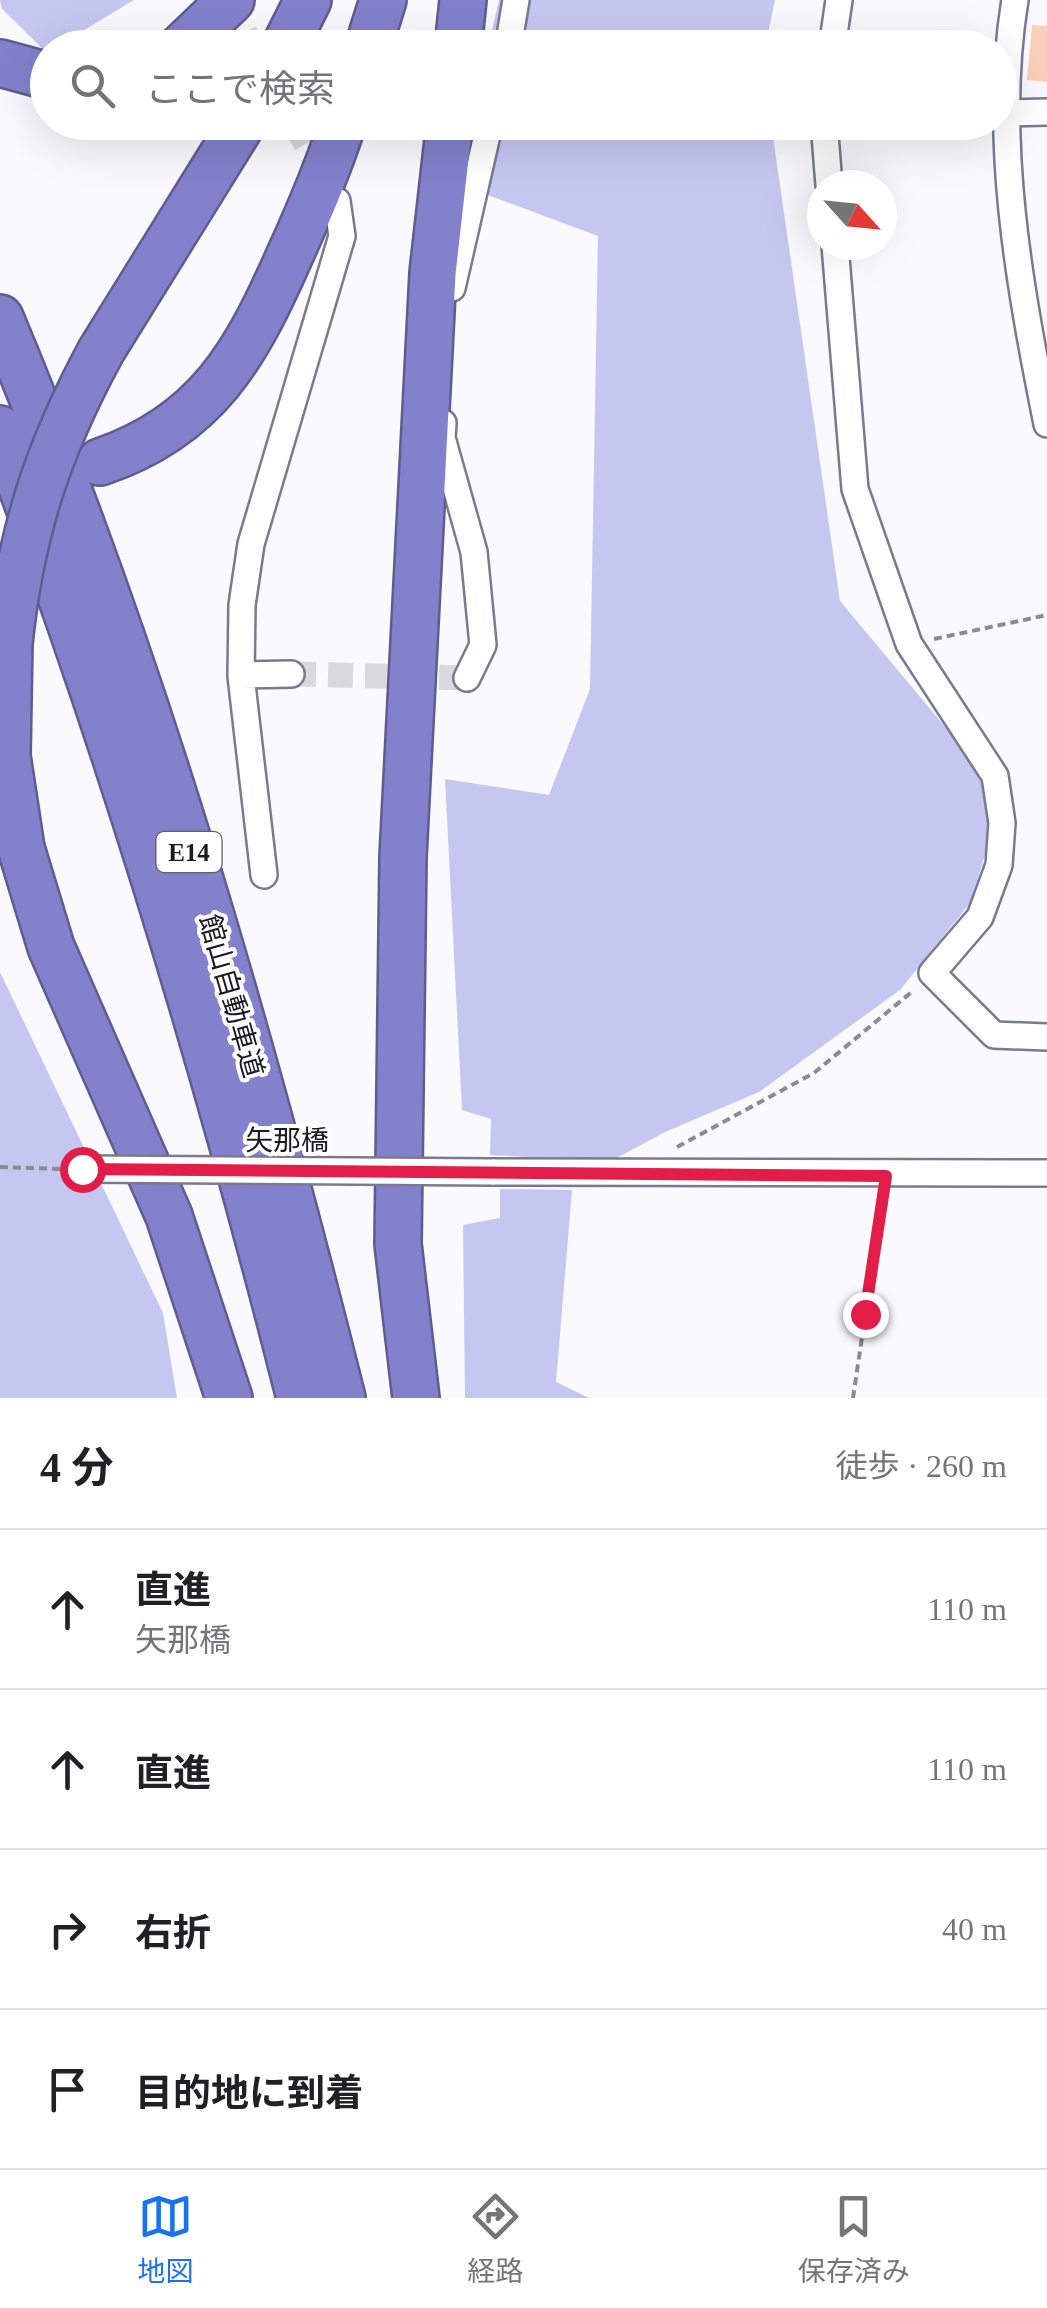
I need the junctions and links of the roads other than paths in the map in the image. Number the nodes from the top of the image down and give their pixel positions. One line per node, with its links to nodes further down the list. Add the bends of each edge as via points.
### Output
1 (232, 0): 8 (highway)
2 (308, 0): 9 (highway)
3 (383, 0): 10 (highway)
4 (463, 0): 11 (highway)
5 (516, 0): 12 (street)
6 (839, 0): 13 (street)
7 (1015, 0): 14 (street)
8 (200, 30)
9 (293, 30)
10 (374, 30)
11 (460, 30)
12 (511, 30)
13 (835, 30)
14 (1012, 30)
15 (0, 63): 16 (highway)
16 (30, 71)
17 (1047, 112): 18 (street)
18 (1017, 113)
19 (232, 140): 39 (highway, bridge, via 102,351 41,476 9,643 8,756 26,864 51,947 169,1216)
20 (337, 140): 31 (highway, via 257,329 234,366 162,436)
21 (448, 140): 42 (highway, via 434,273 403,857 398,1244)
22 (486, 140): 34 (street, via 453,274 442,438 474,552 482,645)
23 (825, 140): 25 (street)
24 (1007, 140): 29 (street, via 1029,334)
25 (828, 170)
26 (337, 200): 33 (street, via 342,236 251,544)
27 (835, 260): 36 (street, via 855,489 910,644 995,776 1004,841 980,917 932,973 994,1035)
28 (0, 318): 41 (highway, 館山自動車道 / E14, via 107,593 156,744 225,967)
29 (1047, 424)
30 (0, 429): 40 (highway, 館山自動車道 / E14, via 125,779)
31 (100, 462)
32 (291, 674): 33 (street)
33 (241, 675): 35 (street)
34 (467, 678)
35 (264, 875)
36 (1047, 1037)
37 (82, 1169): 38 (street, 矢那橋, bridge)
38 (1047, 1173)
39 (230, 1398)
40 (300, 1398)
41 (342, 1398)
42 (416, 1398)

